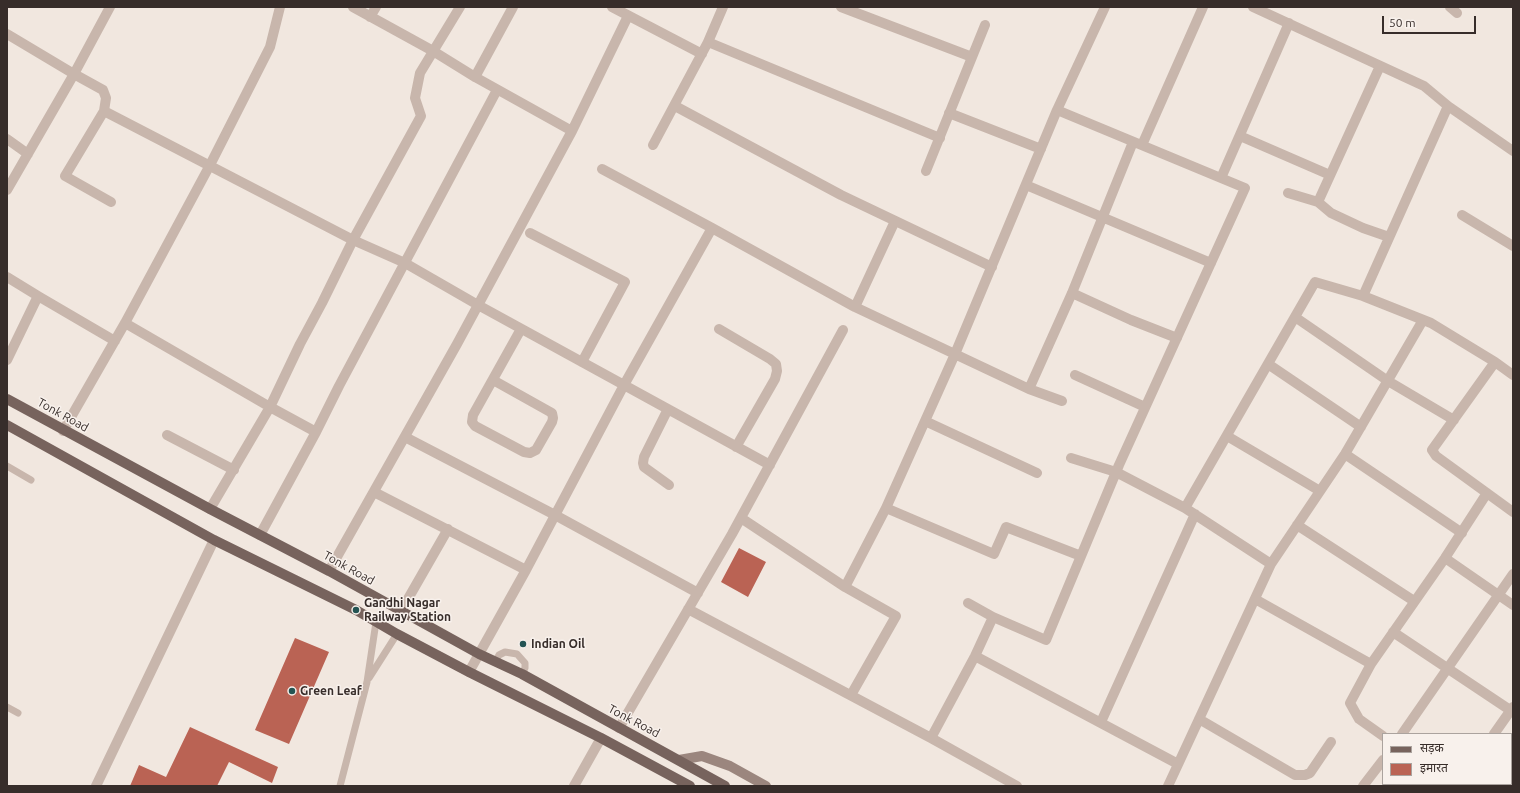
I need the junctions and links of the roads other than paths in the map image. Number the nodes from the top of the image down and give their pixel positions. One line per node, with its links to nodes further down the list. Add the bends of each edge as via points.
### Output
1 (110, 7): 23 (street)
2 (280, 7): 40 (street, via 270,46)
3 (353, 7): 14 (street)
4 (376, 7): 14 (street)
5 (460, 7): 19 (street)
6 (513, 7): 24 (street)
7 (613, 7): 13 (street)
8 (723, 7): 18 (street)
9 (841, 7): 21 (street)
10 (1105, 7): 28 (street)
11 (1204, 7): 35 (street)
12 (1253, 7): 15 (street)
13 (628, 16): 20 (street); 31 (street)
14 (370, 17): 19 (street)
15 (1288, 23): 22 (street); 32 (street)
16 (985, 25): 21 (street)
17 (7, 34): 23 (street)
18 (708, 42): 20 (street); 33 (street)
19 (433, 51): 24 (street); 56 (street, via 420,73 415,98 421,116)
20 (702, 54): 26 (street)
21 (972, 57): 30 (street)
22 (1380, 66): 27 (street, via 1424,86); 43 (street)
23 (74, 74): 29 (street, via 103,90 106,98); 39 (street)
24 (475, 77): 25 (street)
25 (497, 90): 31 (street); 58 (street)
26 (675, 106): 36 (street); 52 (street)
27 (1448, 106): 38 (street); 55 (street)
28 (1057, 110): 35 (street); 37 (street)
29 (104, 111): 40 (street); 48 (street, via 65,176)
30 (949, 113): 33 (street); 37 (street)
31 (572, 131): 65 (street)
32 (1240, 136): 43 (street); 44 (street)
33 (940, 138): 42 (street)
34 (7, 139): 39 (street)
35 (1138, 144): 44 (street); 51 (street)
36 (652, 146)
37 (1041, 150): 45 (street)
38 (1513, 151)
39 (28, 154): 46 (street)
40 (210, 165): 56 (street); 69 (street)
41 (602, 169): 53 (street)
42 (926, 171)
43 (1330, 176): 49 (street)
44 (1221, 178): 59 (street, via 1245,188)
45 (1026, 185): 51 (street); 60 (street)
46 (7, 190)
47 (1288, 193): 49 (street)
48 (112, 202)
49 (1318, 202): 55 (street, via 1331,213)
50 (1462, 215): 57 (street)
51 (1103, 217): 59 (street); 62 (street)
52 (895, 221): 60 (street); 66 (street)
53 (712, 228): 66 (street); 84 (street)
54 (530, 233): 77 (street, via 625,282)
55 (1390, 237): 64 (street)
56 (353, 240): 58 (street); 88 (street)
57 (1513, 246)
58 (405, 263): 65 (street); 96 (street)
59 (1211, 263): 73 (street)
60 (992, 267): 75 (street)
61 (7, 277): 63 (street)
62 (1072, 292): 73 (street); 85 (street)
63 (38, 296): 74 (street); 76 (street)
64 (1363, 296): 67 (street, via 1315,282); 68 (street)
65 (478, 305): 70 (street); 99 (street)
66 (855, 307): 75 (street)
67 (1295, 317): 79 (street); 83 (street)
68 (1423, 320): 78 (street); 83 (street)
69 (125, 323): 74 (street); 88 (street)
70 (521, 329): 77 (street); 82 (street)
71 (719, 330): 100 (street, via 770,359 776,364 777,370 775,379)
72 (843, 330): 103 (street)
73 (1177, 338): 89 (street)
74 (114, 341): 95 (street)
75 (955, 354): 85 (street); 92 (street)
76 (7, 360)
77 (582, 362): 84 (street)
78 (1495, 362): 81 (street); 91 (street)
79 (1268, 364): 94 (street); 98 (street)
80 (1075, 374): 89 (street)
81 (1513, 375)
82 (493, 380): 82 (street, via 473,414 472,422 524,452 536,450 552,422 552,413)
83 (1388, 381): 91 (street); 94 (street)
84 (624, 385): 90 (street); 118 (street)
85 (1029, 389): 87 (street)
86 (7, 399): 95 (main road, Tonk Road)
87 (1062, 401)
88 (270, 407): 96 (street); 105 (street)
89 (1145, 407): 106 (street)
90 (668, 409): 100 (street); 109 (street, via 644,457 644,467)
91 (1454, 420): 112 (street, via 1432,450 1436,456)
92 (925, 421): 107 (street); 113 (street)
93 (7, 425): 124 (main road)
94 (1361, 427): 101 (street)
95 (63, 430): 115 (main road, Tonk Road)
96 (316, 432): 123 (street)
97 (167, 435): 105 (street)
98 (1227, 436): 110 (street); 114 (street)
99 (405, 437): 111 (street); 118 (street)
100 (736, 447): 103 (street)
101 (1345, 454): 110 (street); 122 (street)
102 (1072, 458): 106 (street)
103 (770, 465): 119 (street)
104 (7, 466): 108 (lane)
105 (234, 470): 115 (street)
106 (1116, 472): 114 (street); 125 (street)
107 (1037, 473)
108 (31, 480)
109 (669, 485)
110 (1320, 491): 120 (street)
111 (374, 492): 121 (street); 129 (street)
112 (1487, 493): 116 (street); 122 (street)
113 (886, 508): 125 (street, via 994,554 1006,527); 131 (street)
114 (1185, 508): 117 (street)
115 (210, 509): 123 (main road, Tonk Road)
116 (1513, 512)
117 (1195, 514): 127 (street); 157 (street)
118 (555, 515): 128 (street); 132 (street)
119 (741, 518): 131 (street); 132 (street)
120 (1297, 525): 127 (street); 135 (street)
121 (448, 529): 128 (street); 139 (street)
122 (1462, 533): 126 (street)
123 (260, 535): 129 (main road, Tonk Road)
124 (214, 540): 141 (main road); 170 (street)
125 (1081, 556): 140 (street, via 1046,640)
126 (1445, 558): 133 (street); 135 (street)
127 (1271, 564): 134 (street)
128 (526, 570): 144 (street)
129 (330, 572): 139 (main road, Tonk Road)
130 (1513, 574): 133 (street)
131 (845, 586): 152 (street, via 896,616)
132 (698, 593): 138 (street)
133 (1498, 595): 137 (street); 148 (street)
134 (1255, 599): 147 (street); 156 (street)
135 (1414, 601): 142 (street)
136 (968, 603): 140 (street)
137 (1513, 605)
138 (688, 609): 152 (street); 158 (street)
139 (401, 611): 144 (main road, Tonk Road)
140 (993, 617): 145 (street)
141 (376, 622): 143 (main road); 151 (lane)
142 (1393, 632): 147 (street); 148 (street)
143 (397, 634): 149 (main road); 151 (lane)
144 (479, 654): 146 (main road, Tonk Road); 149 (street)
145 (975, 656): 157 (street); 163 (street)
146 (495, 662): 150 (main road, Tonk Road); 150 (lane, via 499,655 505,652 517,654 525,662)
147 (1371, 664): 161 (street, via 1350,703 1359,718)
148 (1447, 668): 154 (street); 159 (street)
149 (469, 672): 162 (main road)
150 (522, 674): 158 (main road, Tonk Road)
151 (367, 682): 171 (lane)
152 (851, 695): 163 (street)
153 (7, 707): 155 (lane)
154 (1512, 710): 160 (street)
155 (18, 714)
156 (1199, 719): 164 (street, via 1295,775 1305,776 1310,773); 167 (street)
157 (1101, 722): 167 (street)
158 (619, 728): 165 (main road, Tonk Road)
159 (1403, 733)
160 (1495, 733)
161 (1382, 735)
162 (601, 738): 168 (main road); 172 (street)
163 (931, 738): 169 (street)
164 (1331, 742)
165 (679, 760): 174 (main road, Tonk Road); 175 (street, via 702,756 730,766)
166 (1382, 761): 178 (street)
167 (1178, 764): 177 (street)
168 (674, 781): 173 (main road)
169 (1002, 782): 176 (street)
170 (96, 786)
171 (340, 786)
172 (574, 786)
173 (690, 786)
174 (725, 786)
175 (766, 786)
176 (1017, 786)
177 (1169, 786)
178 (1363, 786)

